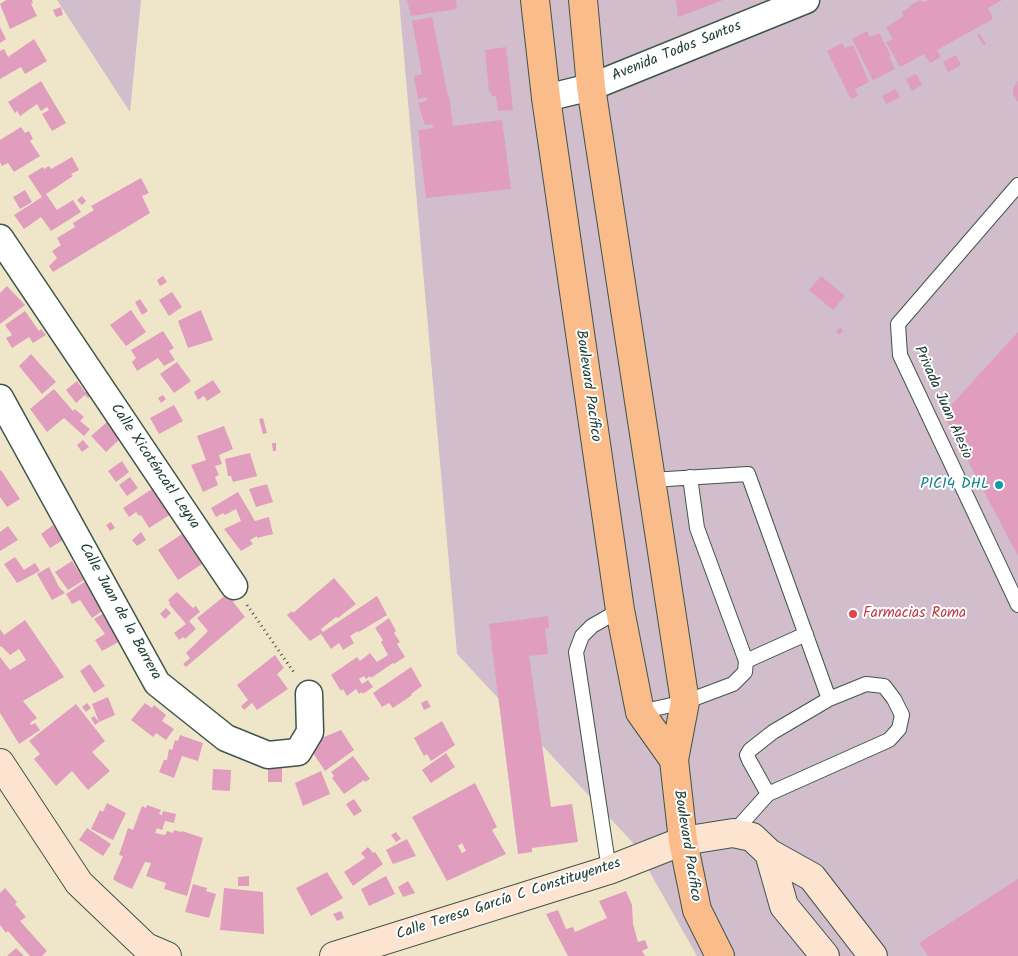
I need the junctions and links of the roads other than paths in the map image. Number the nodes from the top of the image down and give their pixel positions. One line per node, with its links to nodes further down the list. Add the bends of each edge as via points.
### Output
1 (535, 0): 5 (main road, Boulevard Pacífico)
2 (583, 0): 4 (main road, Boulevard Pacífico)
3 (806, 0): 4 (street, Avenida Todos Santos)
4 (592, 87): 5 (street, Avenida Todos Santos); 10 (main road, Boulevard Pacífico)
5 (546, 98): 13 (main road, Boulevard Pacífico)
6 (1018, 185): 12 (lane, Privada Juan Alesio, via 898,324 900,355)
7 (0, 238): 11 (street, Calle Xicoténcatl Leyva)
8 (0, 398): 16 (street, Calle Juan de la Barrera, via 158,683 226,738 268,755 298,752 310,732)
9 (690, 477): 10 (lane); 14 (lane, via 748,474); 15 (lane, via 697,528)
10 (651, 480): 18 (main road, Boulevard Pacífico)
11 (234, 586)
12 (1018, 605)
13 (620, 610): 19 (main road, Boulevard Pacífico); 26 (lane, via 592,626 582,636 576,652)
14 (806, 634): 15 (lane); 17 (lane)
15 (746, 661): 18 (lane, via 745,672 733,684)
16 (309, 694)
17 (829, 699): 22 (lane, via 773,732 747,754); 22 (lane, via 866,684 884,686 902,715 899,729 889,740)
18 (685, 702): 19 (lane); 20 (main road, Boulevard Pacífico)
19 (640, 712): 20 (main road, Boulevard Pacífico)
20 (674, 760): 24 (main road, Boulevard Pacífico)
21 (0, 763): 27 (street, via 79,883 146,947)
22 (768, 794): 23 (lane)
23 (734, 832): 24 (street, Calle Teresa García C Constituyentes); 25 (street, via 752,837)
24 (683, 841): 26 (street, Calle Teresa García C Constituyentes); 29 (main road, Boulevard Pacífico, via 697,910)
25 (769, 853): 30 (street, via 784,906); 31 (street, via 812,877)
26 (609, 870): 28 (street, Calle Teresa García C Constituyentes)
27 (167, 956)
28 (334, 956)
29 (720, 956)
30 (824, 956)
31 (873, 956)

